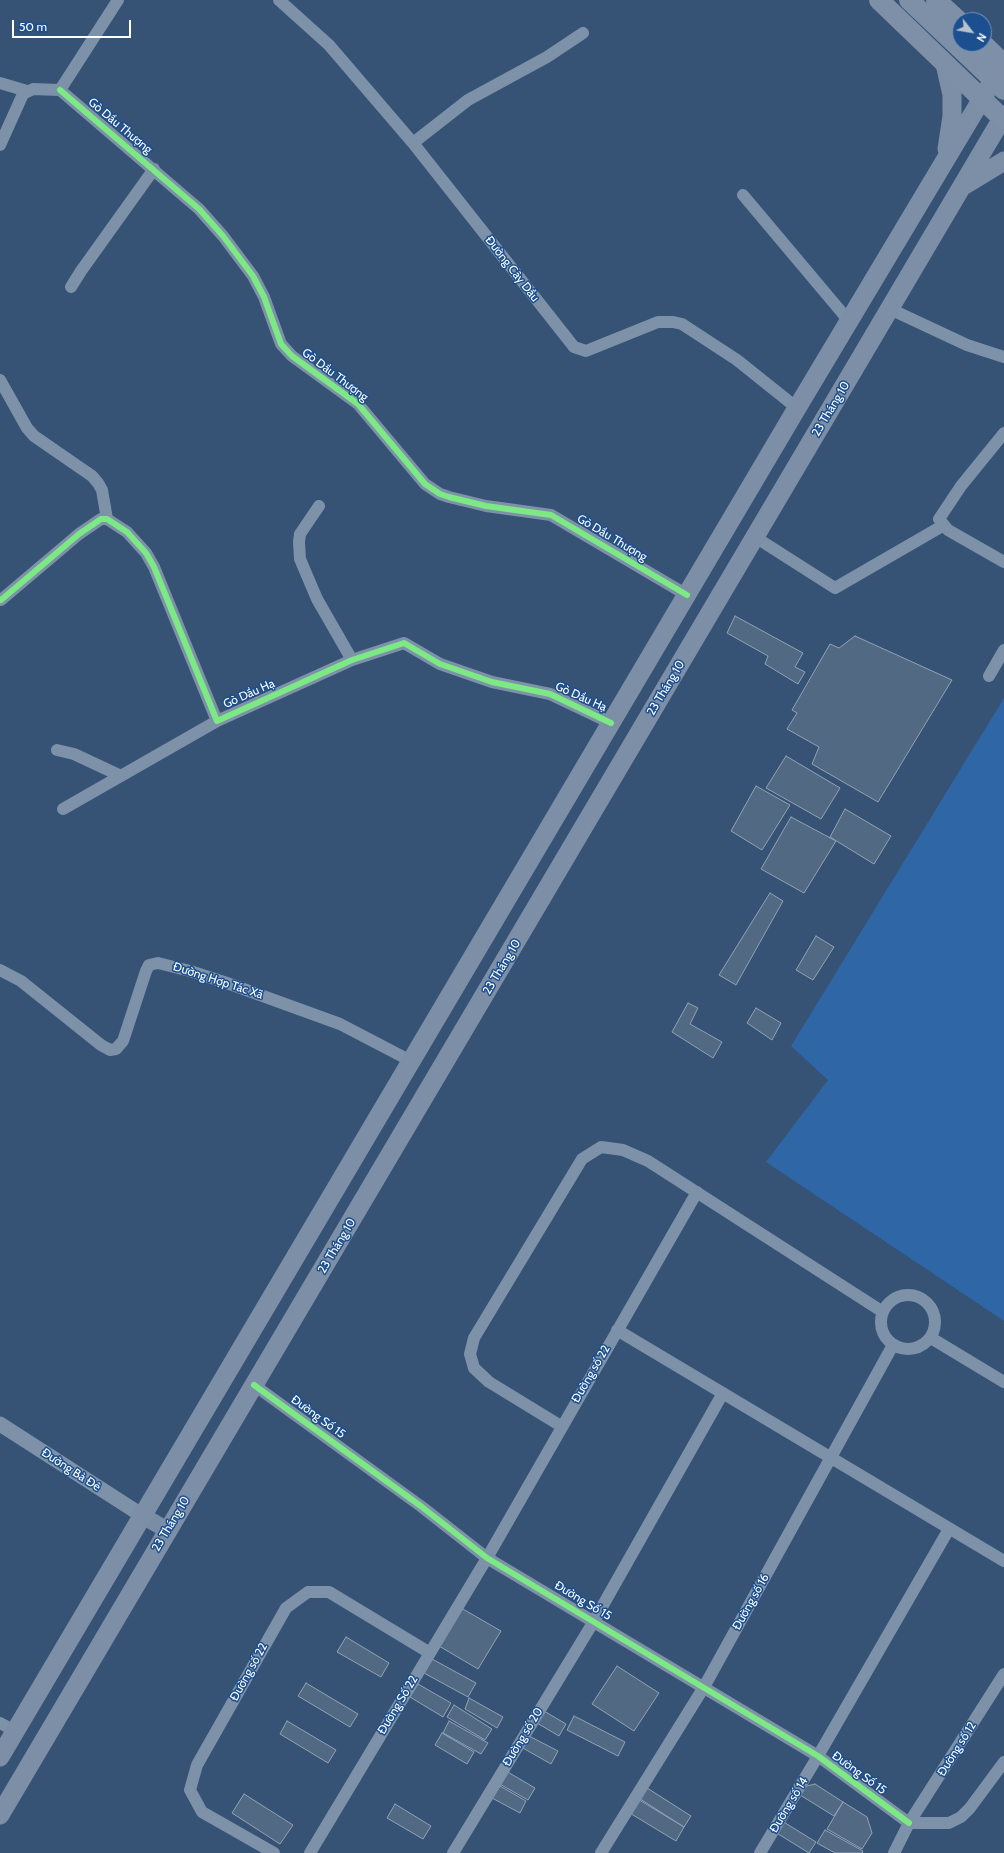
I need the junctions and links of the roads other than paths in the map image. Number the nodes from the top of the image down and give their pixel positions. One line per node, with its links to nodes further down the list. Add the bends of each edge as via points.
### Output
1 (118, 0): 12 (street)
2 (278, 0): 17 (street, Đường Cây Dầu, via 329,45)
3 (879, 0): 10 (highway)
4 (909, 0): 13 (highway)
5 (936, 0): 6 (highway)
6 (952, 15)
7 (583, 33): 17 (street, via 547,57 468,100)
8 (992, 52): 9 (highway)
9 (1004, 63): 15 (main road)
10 (945, 64): 15 (highway); 19 (main road, via 952,102 950,137)
11 (0, 83): 14 (street)
12 (60, 90): 14 (street); 21 (street, Gò Dầu Thượng)
13 (1004, 90)
14 (27, 91): 18 (street, via 18,102)
15 (982, 99): 16 (highway); 19 (main road)
16 (1003, 118): 22 (main road, 23 Tháng 10)
17 (413, 143): 29 (street, Đường Cây Dầu, via 574,347 586,351 658,322 682,324 737,360)
18 (0, 145)
19 (945, 161): 26 (main road)
20 (1004, 161): 22 (main road)
21 (154, 169): 24 (street); 36 (street, Gò Dầu Thượng, via 199,209 223,236 264,297 281,344 292,356 358,404 425,484 449,497 486,506 551,515)
22 (961, 188): 25 (main road, 23 Tháng 10)
23 (743, 195): 26 (street)
24 (71, 287)
25 (890, 310): 27 (street, via 967,345); 34 (main road, 23 Tháng 10)
26 (849, 321): 29 (main road)
27 (1004, 357)
28 (0, 380): 32 (street, via 34,436 92,476 98,483 102,490)
29 (797, 408): 36 (main road)
30 (1004, 433): 33 (street, via 939,518)
31 (318, 506): 39 (street, via 300,534 300,558 317,598)
32 (107, 519): 37 (street, via 101,519 79,534); 41 (street, Gò Dầu Hạ, via 127,532 146,553 154,567)
33 (944, 525): 34 (street, via 834,588); 35 (street, via 948,530)
34 (755, 537): 54 (main road, 23 Tháng 10)
35 (1004, 562)
36 (686, 596): 42 (main road)
37 (1, 600)
38 (1004, 650): 40 (street)
39 (352, 660): 41 (street, Gò Dầu Hạ); 42 (street, Gò Dầu Hạ, via 404,643 440,664 492,682 550,694)
40 (989, 676)
41 (217, 721): 44 (street)
42 (611, 723): 47 (main road)
43 (57, 750): 44 (street, via 74,754)
44 (121, 776): 45 (street)
45 (63, 810)
46 (0, 970): 47 (street, Đường Hợp Tác Xã, via 21,981 110,1050 116,1049 123,1041 146,971 149,965 158,963 227,983 340,1024)
47 (411, 1061): 58 (main road)
48 (697, 1192): 49 (street); 50 (street, Đường số 22); 57 (street, via 648,1161 623,1150 601,1147 582,1159 474,1338 470,1354 474,1368 489,1382)
49 (883, 1312): 51 (street, via 895,1298 903,1295 921,1298 933,1311 934,1329); 52 (street, via 882,1330)
50 (617, 1330): 55 (street); 57 (street, Đường số 22)
51 (930, 1338): 52 (street, via 921,1346 909,1350); 53 (street)
52 (893, 1346): 66 (street, Đường số 16)
53 (1004, 1382)
54 (254, 1385): 60 (main road, 23 Tháng 10); 61 (street, Đường Số 15, via 422,1507)
55 (723, 1393): 59 (street); 63 (street, Đường số 20)
56 (0, 1424): 58 (street, Đường Bà Đê)
57 (561, 1426): 61 (street, Đường số 22)
58 (143, 1516): 60 (main road); 67 (main road)
59 (949, 1528): 62 (street); 68 (street, Đường số 14)
60 (168, 1530): 71 (main road, 23 Tháng 10)
61 (487, 1558): 63 (street, Đường Số 15); 64 (street, Đường Số 22)
62 (1004, 1561)
63 (594, 1621): 66 (street, Đường Số 15); 75 (street, Đường số 20)
64 (430, 1653): 73 (street, Đường số 22, via 329,1592 308,1592 286,1608 197,1765 190,1790 202,1812); 74 (street, Đường Số 22)
65 (1004, 1674): 72 (street, Đường số 12)
66 (704, 1687): 68 (street, Đường Số 15); 76 (street, Đường số 16)
67 (8, 1727): 69 (main road)
68 (818, 1756): 72 (street, Đường Số 15); 77 (street, Đường số 14)
69 (0, 1757)
70 (1004, 1762): 72 (street, via 961,1817 949,1823)
71 (0, 1815)
72 (909, 1823): 78 (street)
73 (274, 1853)
74 (310, 1853)
75 (453, 1853)
76 (601, 1853)
77 (760, 1853)
78 (894, 1853)

